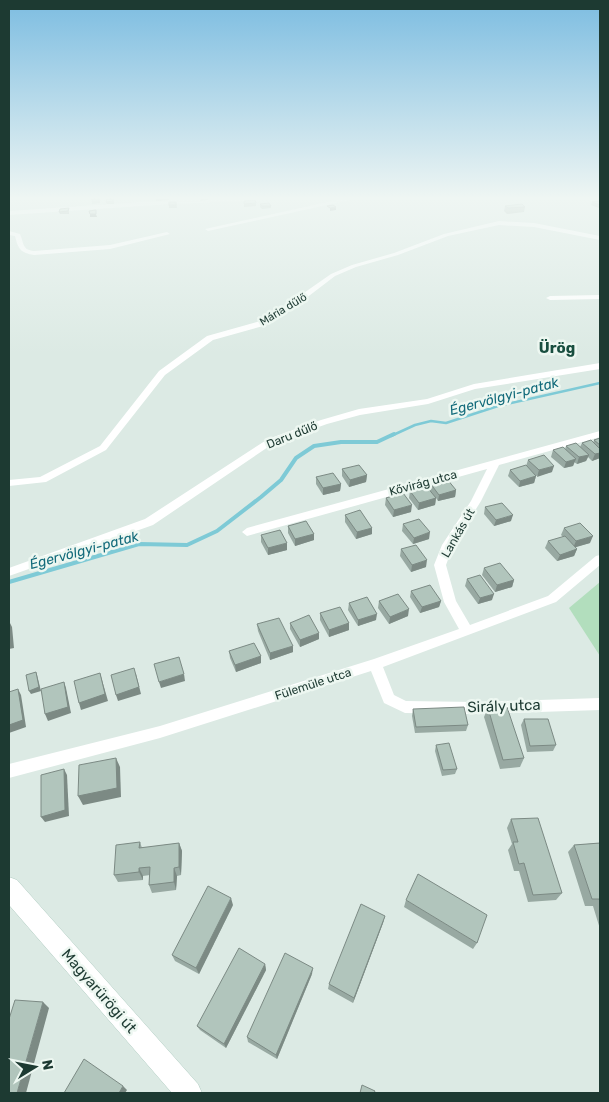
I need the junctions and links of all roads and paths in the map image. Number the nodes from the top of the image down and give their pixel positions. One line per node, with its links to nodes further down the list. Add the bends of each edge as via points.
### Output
1 (24, 250): 2 (street, via 34,253)
2 (67, 250)
3 (405, 250): 9 (street, Mária dűlő, via 333,276 260,324 210,338 162,372 103,448 42,480)
4 (600, 297): 5 (street)
5 (550, 298)
6 (600, 366): 12 (street, Daru dűlő, via 474,386 428,401 359,412 324,422 271,441 149,522)
7 (600, 434): 8 (street, Kővirág utca)
8 (495, 463): 10 (street, Kővirág utca); 13 (street, Lankás út, via 440,565 450,602)
9 (9, 483)
10 (247, 532)
11 (600, 559): 13 (street, Fülemüle utca, via 552,599)
12 (9, 572)
13 (467, 631): 14 (street, Fülemüle utca)
14 (375, 664): 15 (street, Sirály utca, via 389,700 405,707); 16 (street, Fülemüle utca, via 160,732)
15 (600, 704)
16 (9, 771)
17 (9, 888): 18 (main road, Magyarürögi út)
18 (189, 1093)

